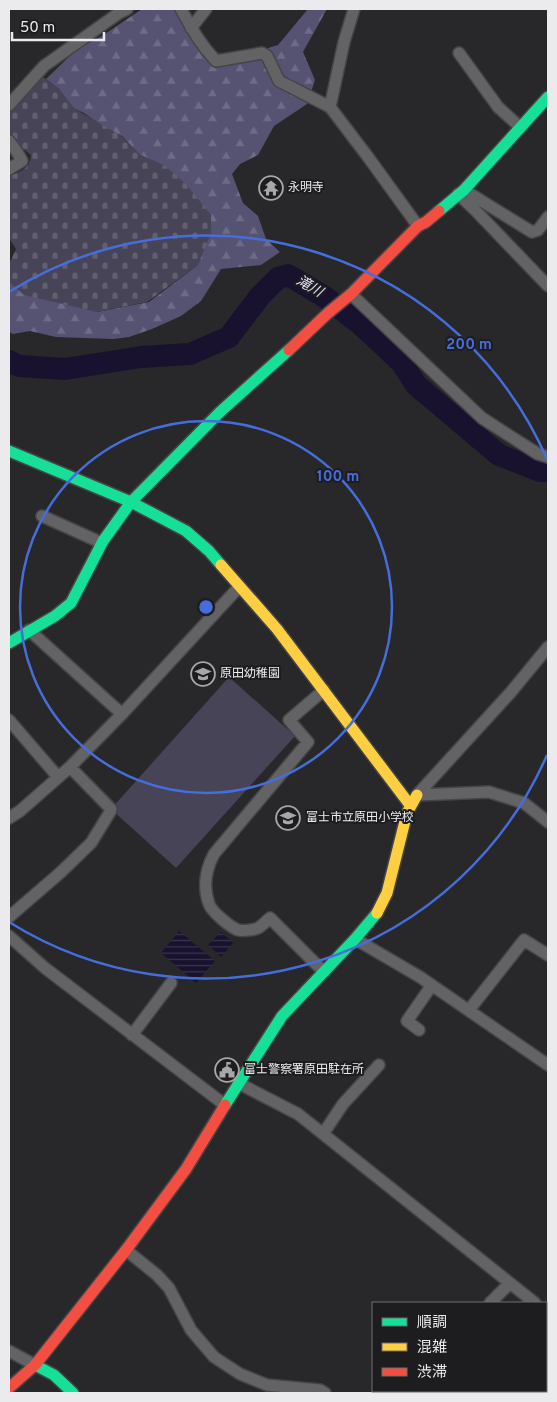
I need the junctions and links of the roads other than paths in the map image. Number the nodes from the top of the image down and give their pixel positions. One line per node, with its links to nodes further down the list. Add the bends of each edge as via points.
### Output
1 (127, 9): 8 (street, via 44,66)
2 (181, 9): 5 (street)
3 (206, 9): 5 (street)
4 (354, 9): 9 (street)
5 (191, 28): 9 (street, via 216,61 267,56 280,81)
6 (459, 53): 10 (street, via 498,108)
7 (548, 98): 10 (street)
8 (9, 105)
9 (330, 108): 15 (street)
10 (520, 127): 13 (street)
11 (9, 142): 12 (street, via 22,162)
12 (9, 169)
13 (461, 192): 14 (street, via 532,232 538,230); 15 (street); 16 (street)
14 (548, 217)
15 (418, 226): 17 (street)
16 (548, 286)
17 (351, 294): 19 (street, via 482,418 538,454); 20 (street, via 220,412)
18 (9, 451): 20 (street)
19 (548, 457)
20 (131, 502): 22 (street); 23 (street, via 186,531 209,551)
21 (42, 516): 22 (street)
22 (102, 543): 24 (street, via 71,603)
23 (239, 587): 27 (street, via 277,629); 28 (street)
24 (29, 630): 25 (street); 28 (street)
25 (9, 643)
26 (548, 647): 32 (street)
27 (324, 690): 32 (street); 39 (street, via 289,720 308,742 214,854 209,863 206,889 210,906 225,921 239,930 257,929 270,918)
28 (122, 714): 30 (street)
29 (9, 720): 31 (street)
30 (70, 767): 31 (street); 35 (street, via 111,809 110,812 91,843)
31 (58, 777): 33 (street)
32 (414, 800): 34 (street, via 489,792 524,803); 37 (street, via 407,813 387,893 377,913)
33 (9, 818)
34 (548, 822)
35 (9, 917)
36 (9, 936): 44 (street, via 45,968)
37 (355, 939): 39 (street); 41 (street)
38 (548, 955): 42 (street, via 524,940)
39 (324, 972): 47 (street, via 282,1016)
40 (171, 982): 44 (street)
41 (432, 985): 42 (street); 43 (street, via 407,1020)
42 (469, 1010): 46 (street)
43 (419, 1030)
44 (132, 1034): 48 (street)
45 (379, 1065): 49 (street, via 343,1104)
46 (548, 1065)
47 (238, 1083): 48 (street); 49 (street, via 298,1114)
48 (225, 1105): 50 (street, via 186,1169)
49 (323, 1134): 51 (street)
50 (126, 1250): 55 (street); 58 (street, via 169,1288 192,1330 214,1357 240,1374 268,1385)
51 (510, 1284): 52 (street); 53 (street)
52 (491, 1302)
53 (534, 1302)
54 (9, 1351): 55 (street)
55 (35, 1365): 56 (street); 57 (street, via 54,1375)
56 (9, 1388)
57 (73, 1393)
58 (325, 1393)

